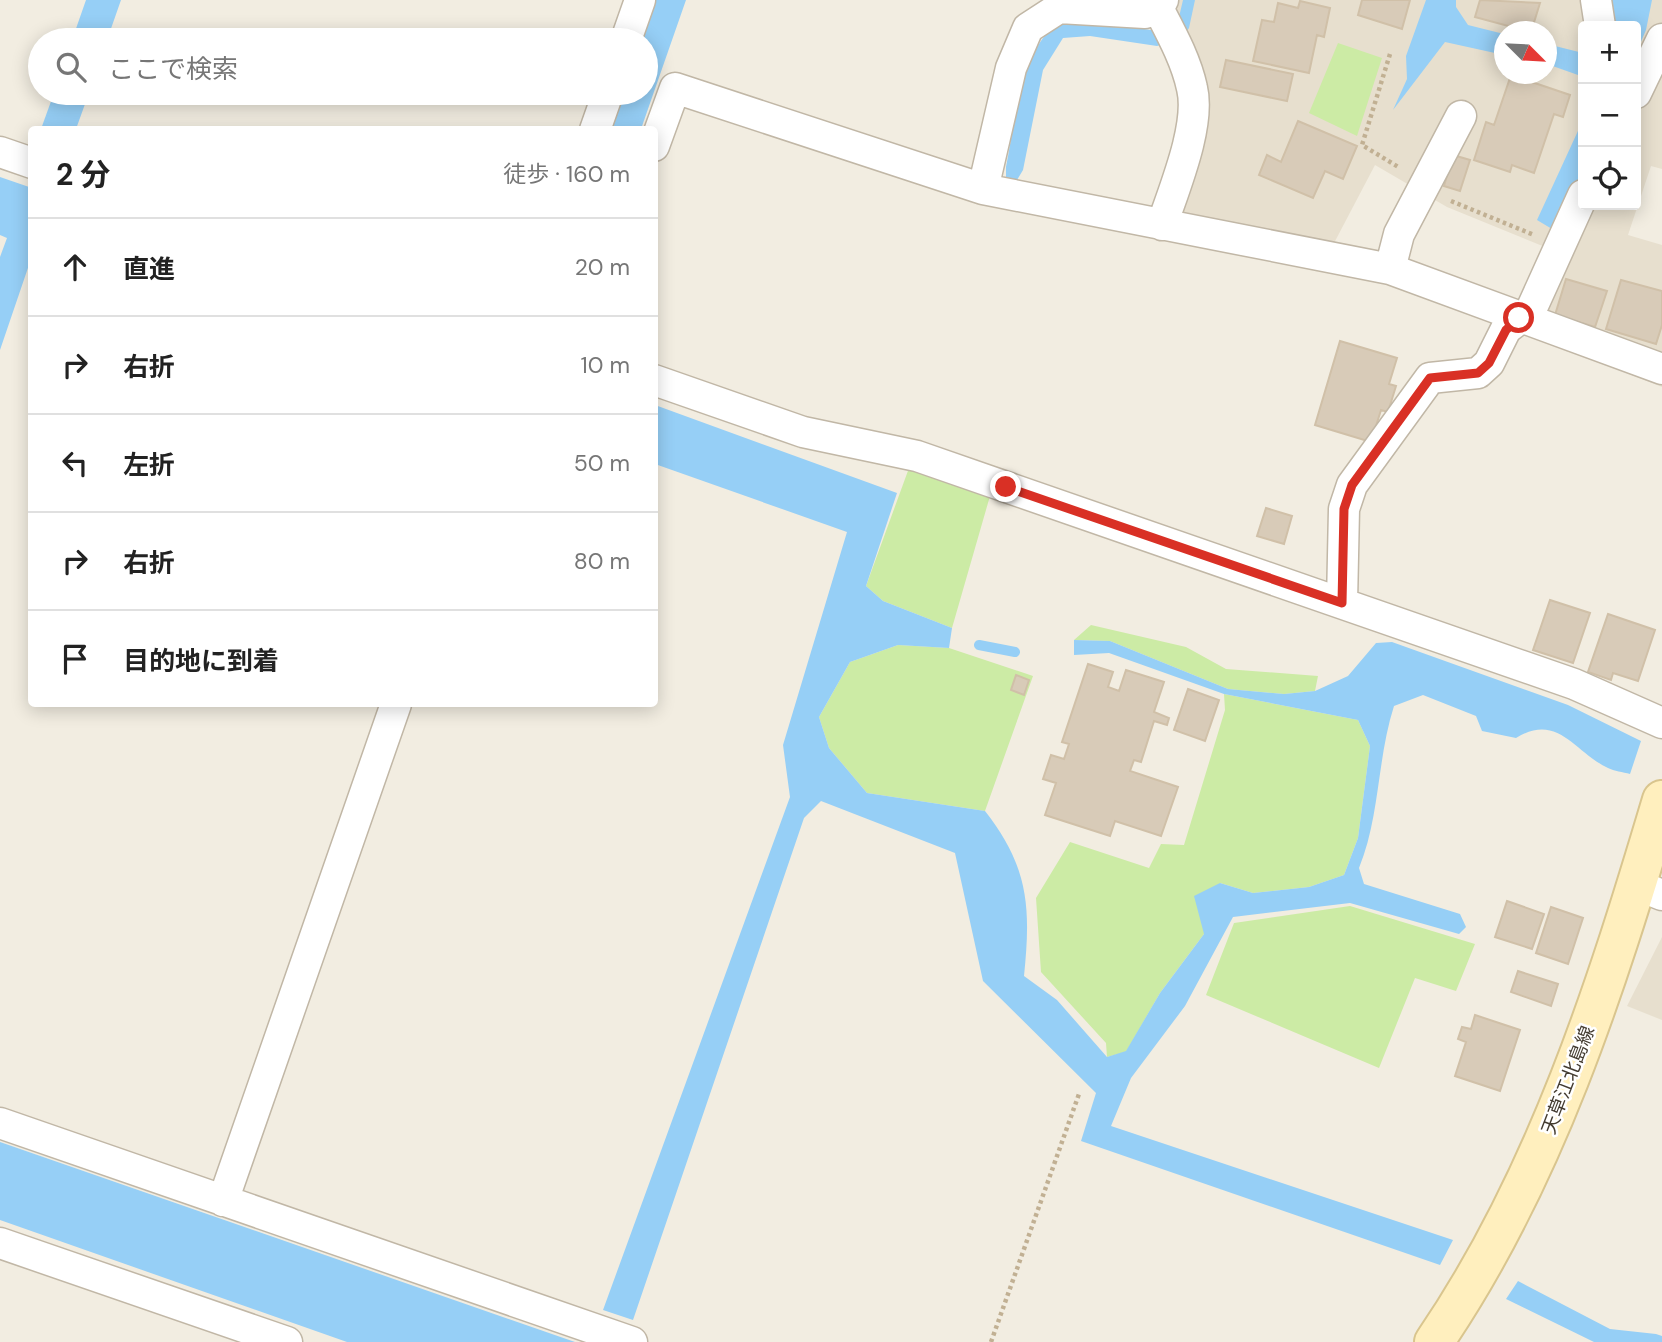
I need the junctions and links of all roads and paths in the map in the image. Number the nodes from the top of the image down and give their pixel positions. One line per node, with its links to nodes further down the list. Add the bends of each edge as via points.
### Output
1 (640, 0): 5 (street)
2 (1595, 0): 4 (street)
3 (1166, 20): 14 (street, via 1145,13 1059,8 1028,28 1011,68); 16 (street, via 1193,90 1190,139)
4 (1599, 21)
5 (630, 28)
6 (1662, 39): 7 (street)
7 (1640, 84)
8 (604, 105): 10 (street)
9 (1461, 116): 17 (street, via 1399,234)
10 (596, 126)
11 (658, 135): 14 (street, via 675,88)
12 (0, 152): 13 (street)
13 (28, 162)
14 (983, 189): 16 (street)
15 (1578, 206): 18 (street, via 1531,310)
16 (1162, 225): 17 (street)
17 (1390, 269): 18 (street)
18 (1519, 318): 19 (street); 21 (street, via 1478,373 1430,378 1352,485 1344,509)
19 (1662, 369)
20 (658, 381): 21 (street, via 803,432 917,456)
21 (1342, 603): 23 (street, via 1574,684)
22 (395, 707): 28 (street)
23 (1662, 723)
24 (1662, 800): 25 (street, 天草江北島線)
25 (1649, 890): 33 (street, 天草江北島線, via 1525,1185 1467,1294)
26 (1079, 1094): 32 (path)
27 (0, 1123): 28 (street)
28 (223, 1201): 31 (street)
29 (0, 1243): 30 (street)
30 (287, 1342)
31 (632, 1342)
32 (991, 1342)
33 (1434, 1342)

